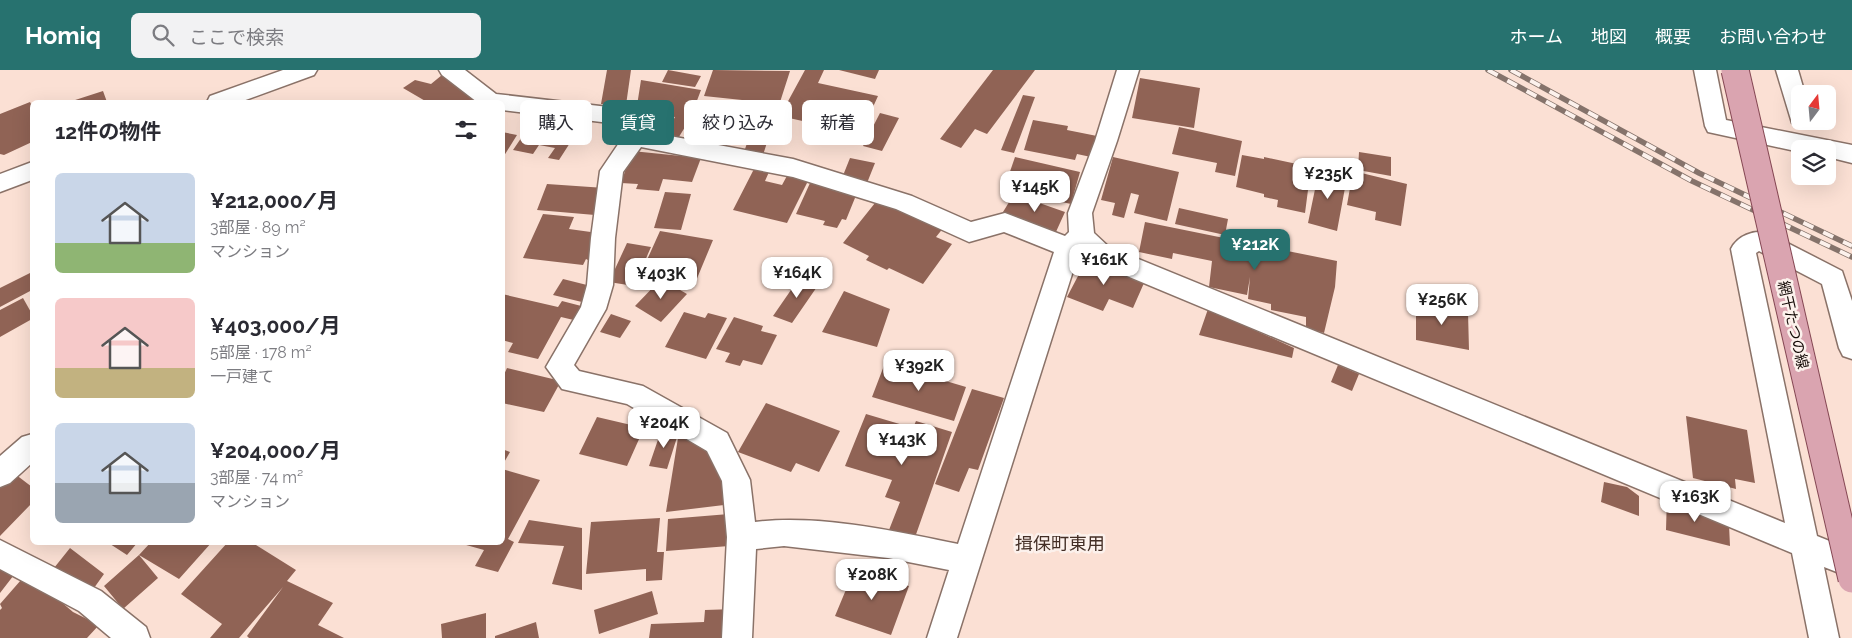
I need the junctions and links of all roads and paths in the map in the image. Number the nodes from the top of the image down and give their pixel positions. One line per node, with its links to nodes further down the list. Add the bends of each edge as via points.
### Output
1 (306, 70): 8 (street)
2 (450, 70): 9 (street)
3 (1128, 70): 19 (street, via 1080,213)
4 (1705, 70): 12 (street, via 1716,126)
5 (1735, 70): 28 (main road, 網干たつの線, bridge)
6 (1787, 70): 7 (street)
7 (1791, 85)
8 (224, 100)
9 (487, 100)
10 (505, 104): 11 (street)
11 (602, 114)
12 (1791, 141)
13 (630, 145): 23 (street, via 612,171 600,285 594,309 559,367 571,381 633,394 717,442 736,480)
14 (672, 145): 19 (street, via 793,168 904,202 969,232 1004,222)
15 (1836, 151): 16 (street)
16 (1852, 154)
17 (30, 172): 18 (street)
18 (0, 183)
19 (1075, 242): 24 (street); 26 (street)
20 (1852, 348): 24 (street, via 1834,278 1760,240 1743,249)
21 (30, 448): 22 (street)
22 (0, 474)
23 (742, 538): 26 (street, via 784,532 888,544); 30 (street)
24 (1804, 544): 27 (street); 32 (street)
25 (0, 554): 29 (street, via 90,600)
26 (968, 560): 31 (street)
27 (1852, 564)
28 (1852, 579)
29 (135, 638)
30 (737, 638)
31 (942, 638)
32 (1824, 638)

